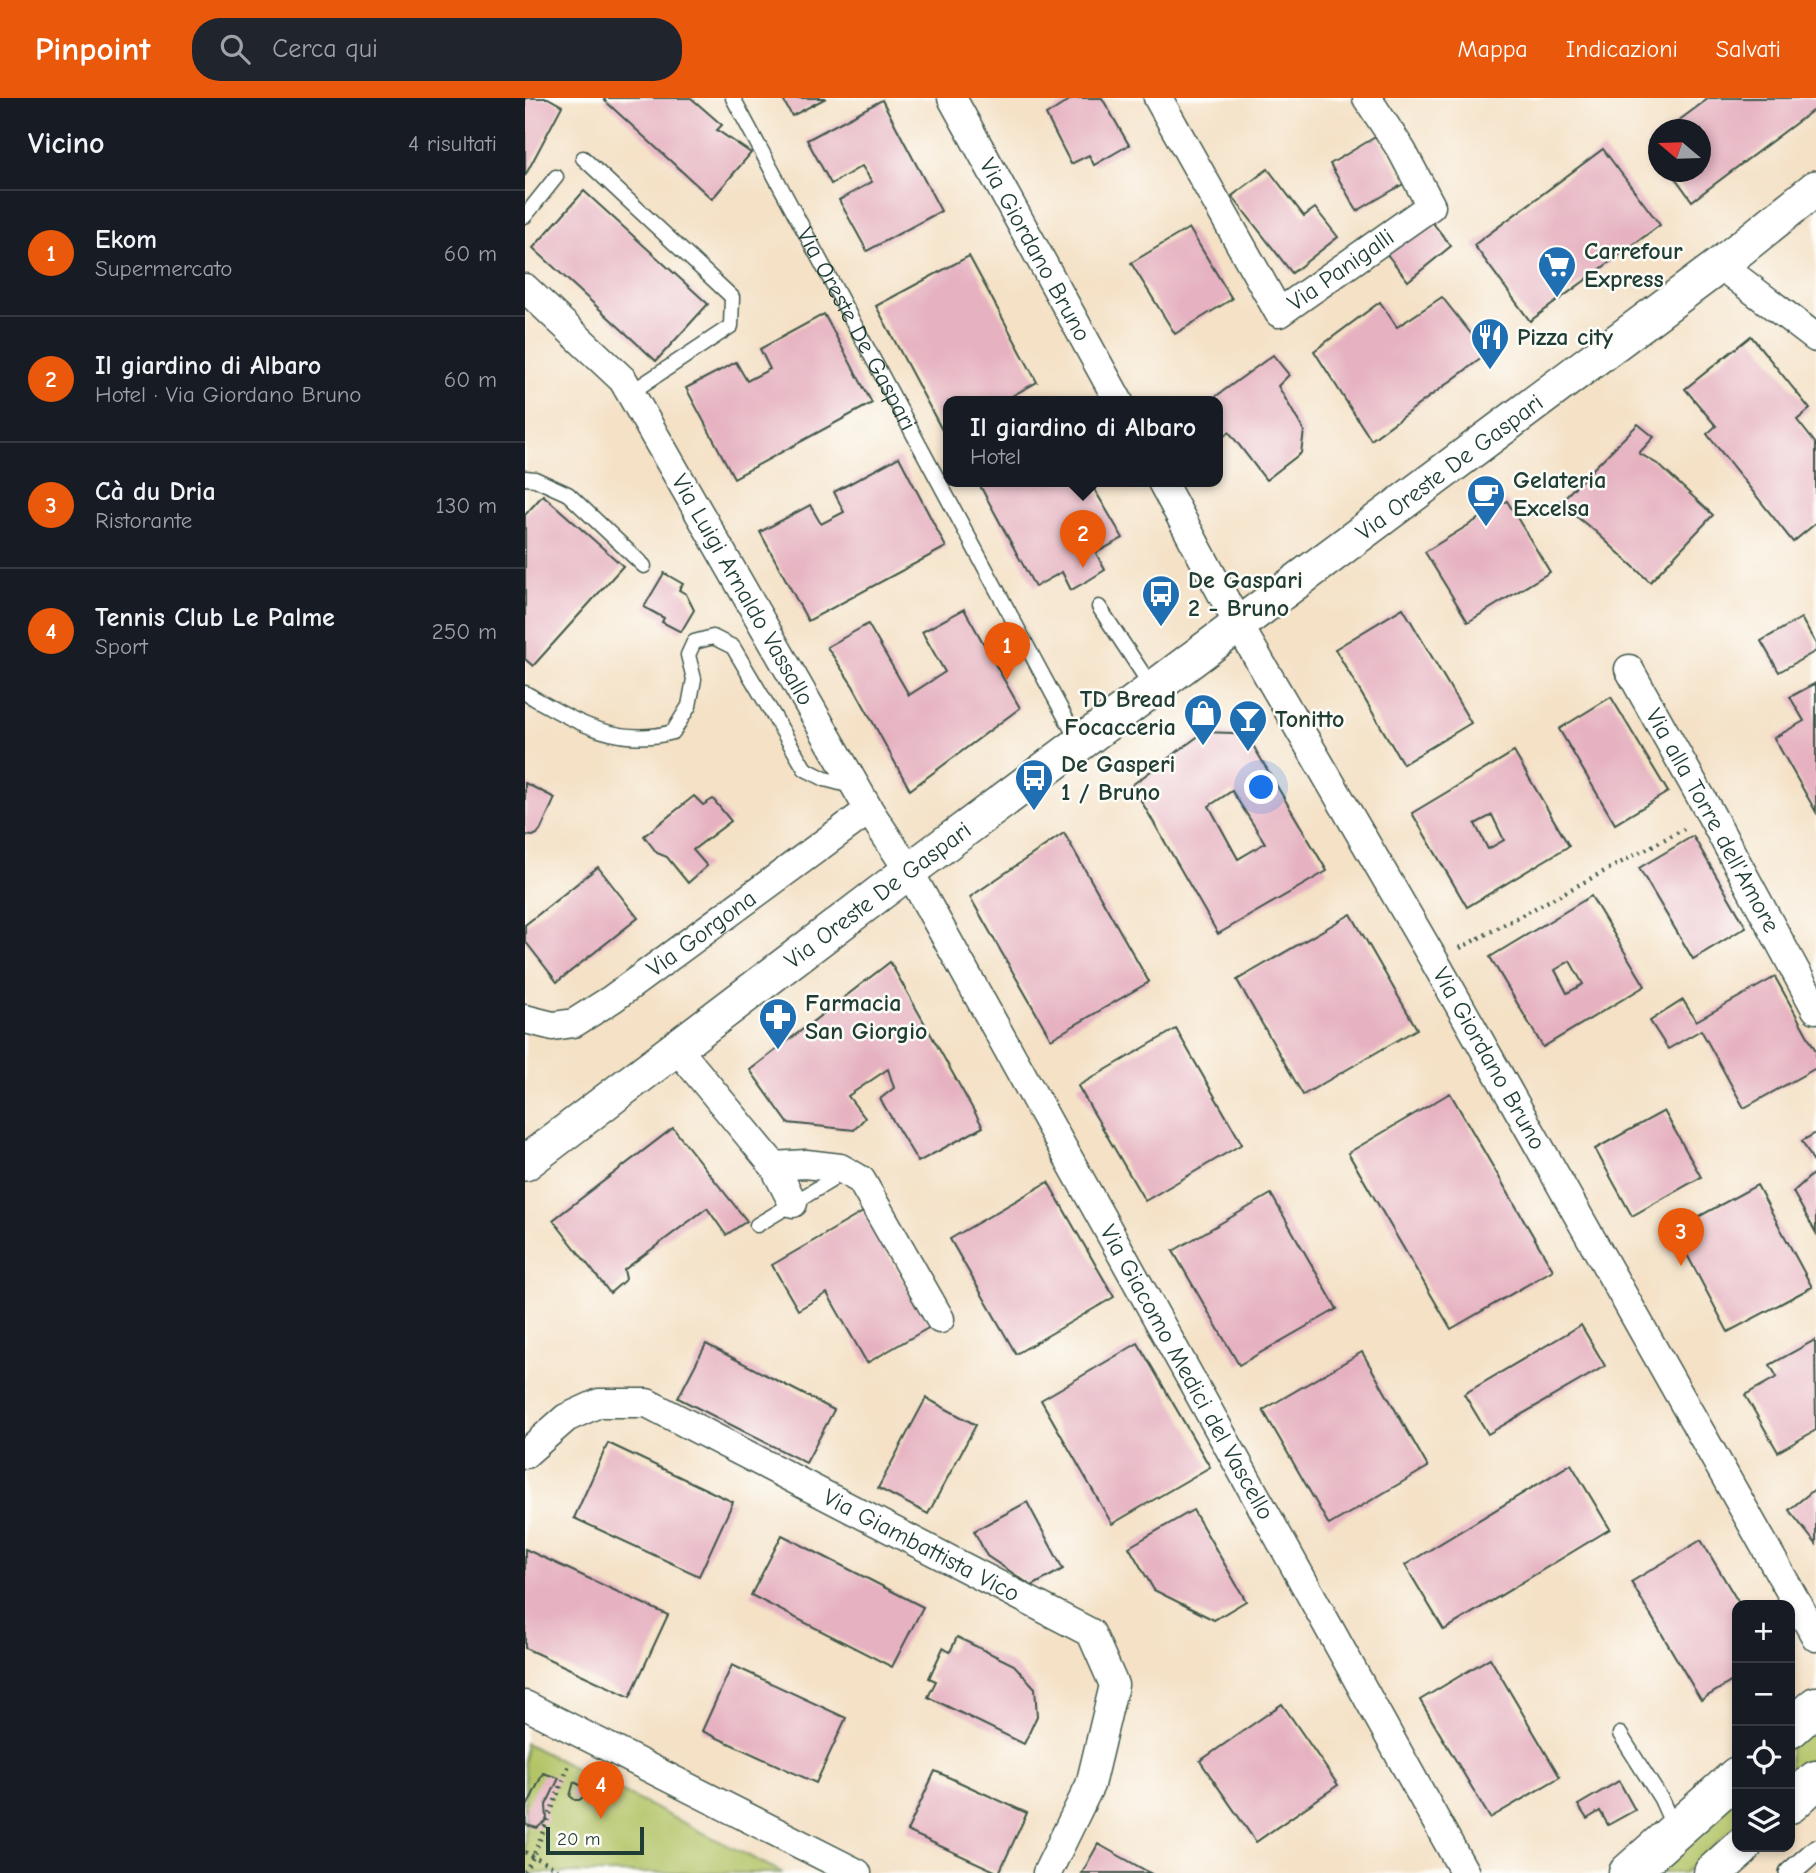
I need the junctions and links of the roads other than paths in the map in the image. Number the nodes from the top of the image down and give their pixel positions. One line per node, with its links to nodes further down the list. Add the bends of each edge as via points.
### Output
1 (733, 98): 22 (lane, Via Oreste De Gaspari)
2 (1159, 98): 3 (street, Via Panigalli, via 1279,313 1431,206)
3 (1367, 98)
4 (958, 100): 13 (street, Via Giordano Bruno)
5 (583, 158): 12 (lane, via 732,297 731,326)
6 (556, 177): 8 (lane)
7 (1816, 188): 9 (street, Via Oreste De Gaspari)
8 (525, 216)
9 (1720, 265): 11 (street); 18 (street, Via Oreste De Gaspari)
10 (525, 288): 12 (street, Via Luigi Arnaldo Vassallo, via 623,380)
11 (1816, 338)
12 (630, 393): 23 (street, Via Luigi Arnaldo Vassallo)
13 (1116, 396)
14 (525, 478): 16 (lane, via 568,494)
15 (1165, 487): 18 (street, Via Giordano Bruno)
16 (644, 566)
17 (1099, 607): 20 (lane)
18 (1238, 624): 20 (street, Via Oreste De Gaspari); 35 (street, Via Giordano Bruno, via 1435,962)
19 (1629, 670): 25 (street, Via alla Torre dell'Amore)
20 (1153, 689): 22 (street, Via Oreste De Gaspari)
21 (525, 692): 23 (lane, Via Luigi Arnaldo Vassallo, via 580,724 623,736 654,738 673,732 689,706 694,680 688,655 694,642 713,638 733,648 804,769)
22 (1080, 744): 24 (street, Via Oreste De Gaspari)
23 (863, 799): 24 (street, Via Luigi Arnaldo Vassallo); 26 (street, Via Gorgona, via 623,991 573,1023 553,1026)
24 (909, 871): 27 (street, Via Oreste De Gaspari); 48 (street, Via Giacomo Medici del Vascello)
25 (1816, 1009)
26 (525, 1019)
27 (677, 1047): 28 (street, Via Oreste De Gaspari); 29 (street)
28 (525, 1163)
29 (774, 1166): 31 (street); 33 (street, via 840,1168 861,1180)
30 (830, 1181): 31 (lane)
31 (793, 1203): 32 (lane)
32 (757, 1225)
33 (940, 1319)
34 (525, 1454): 47 (street, Via Giambattista Vico, via 566,1418 599,1403 647,1403 1091,1633 1114,1685 1090,1785)
35 (1816, 1637)
36 (525, 1705): 46 (street)
37 (1816, 1706): 38 (main road)
38 (1793, 1726)
39 (1620, 1734): 43 (lane, via 1661,1799)
40 (1732, 1780): 43 (main road)
41 (1816, 1780): 42 (main road)
42 (1795, 1799)
43 (1675, 1831): 49 (main road)
44 (1816, 1850): 51 (street)
45 (1736, 1852): 50 (main road)
46 (857, 1873)
47 (1047, 1873)
48 (1465, 1873)
49 (1628, 1873)
50 (1713, 1873)
51 (1790, 1873)

